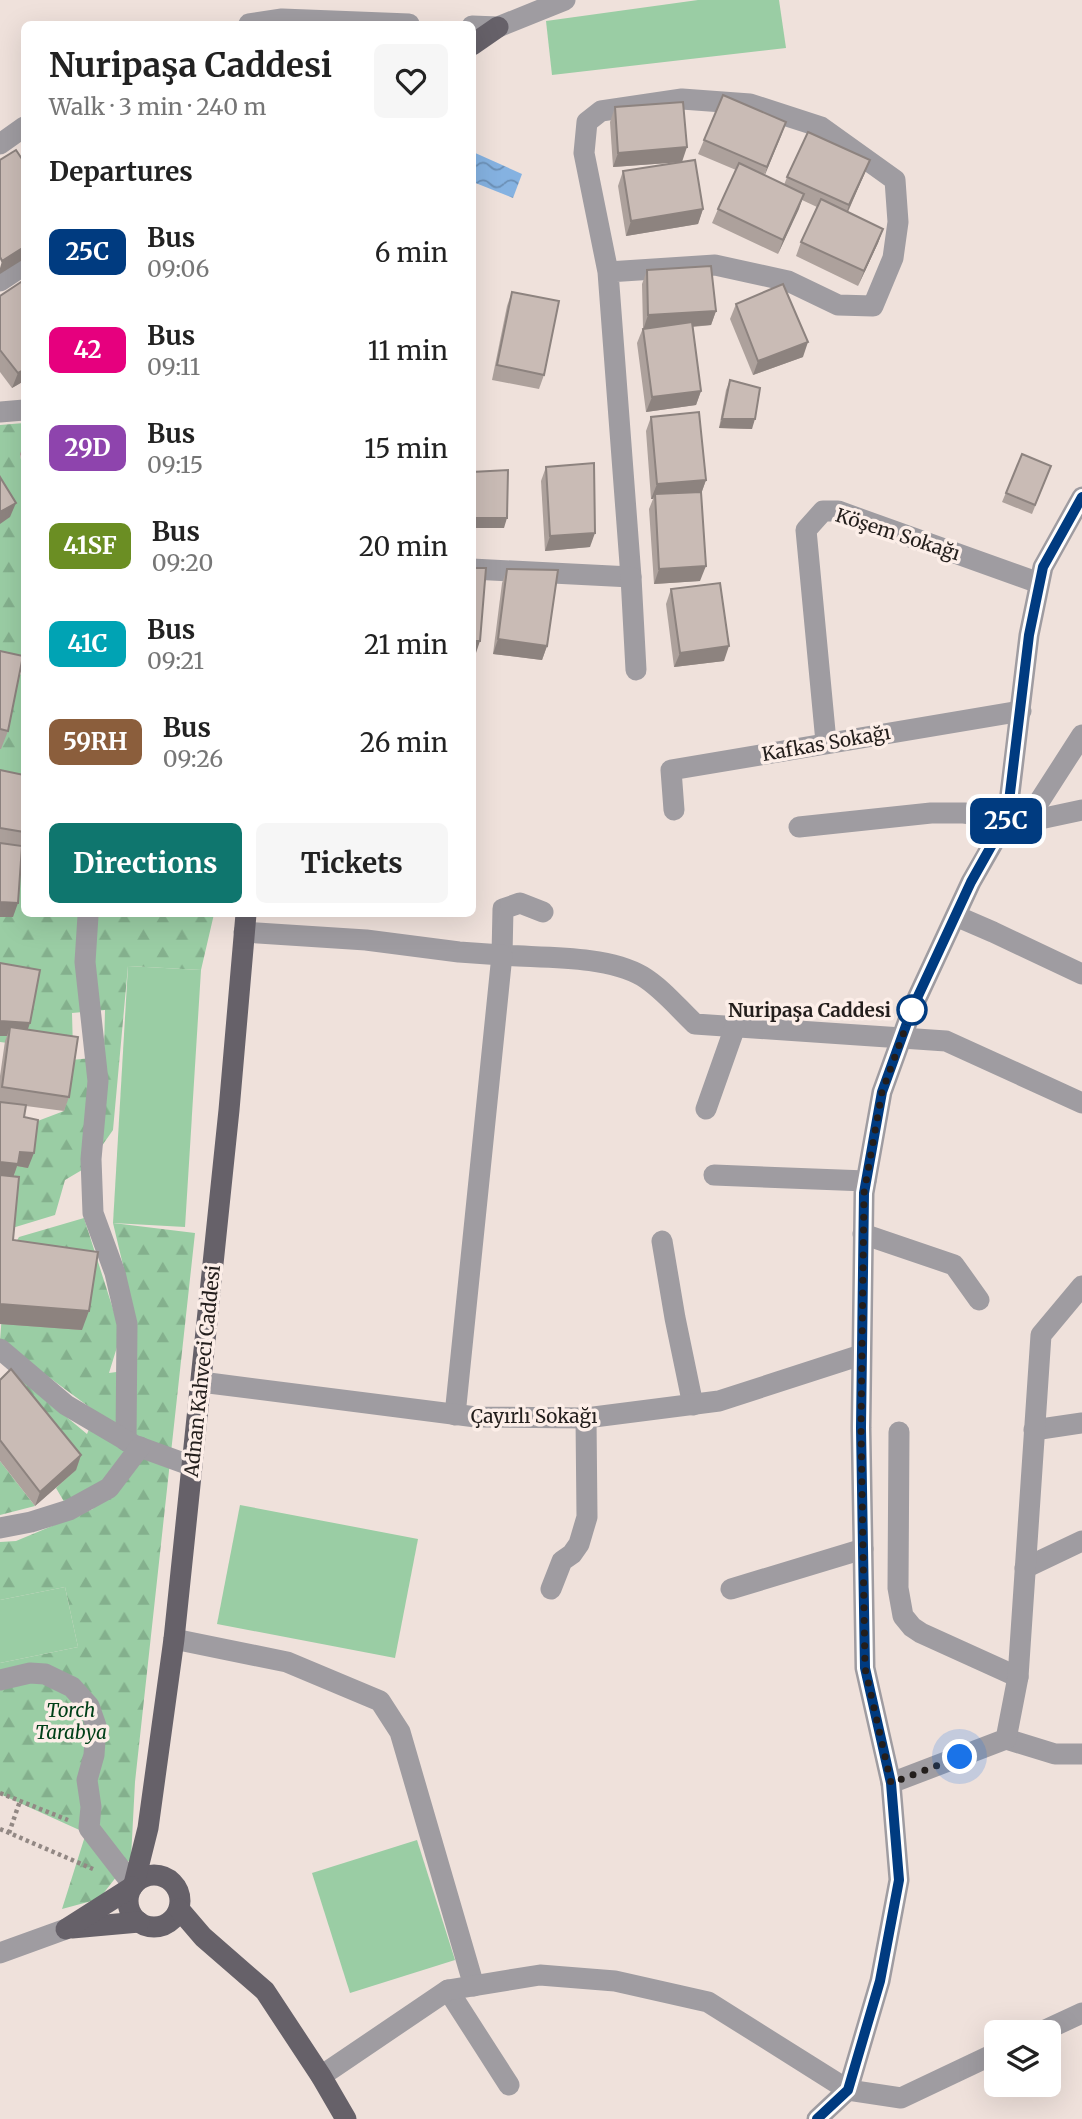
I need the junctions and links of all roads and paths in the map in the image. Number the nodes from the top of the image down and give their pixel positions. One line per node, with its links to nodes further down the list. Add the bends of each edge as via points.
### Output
1 (565, 0): 5 (street)
2 (269, 21): 3 (street)
3 (333, 21)
4 (476, 26): 5 (street)
5 (498, 27): 6 (main road)
6 (476, 42)
7 (21, 129): 8 (street)
8 (0, 144)
9 (21, 267): 11 (street)
10 (608, 272): 10 (street, via 715,265 788,281 838,305 873,306 893,258 898,222 895,180 821,127 750,104 681,99 601,111 587,122 584,153); 16 (street)
11 (0, 281)
12 (21, 410): 13 (street)
13 (0, 412)
14 (1082, 497): 17 (street, via 1043,567)
15 (476, 569): 16 (street)
16 (631, 577): 18 (street)
17 (1040, 583): 19 (street); 21 (street, Köşem Sokağı, via 838,511 823,511 806,530)
18 (636, 670)
19 (1021, 711): 21 (street, Kafkas Sokağı); 24 (street)
20 (1082, 735): 24 (street)
21 (826, 743): 22 (street, Kafkas Sokağı, via 671,770)
22 (674, 810)
23 (1082, 810): 24 (street)
24 (1017, 820): 25 (street, via 931,813); 27 (street, via 971,882)
25 (799, 827)
26 (543, 912): 30 (street, via 520,903 503,909)
27 (956, 916): 31 (street); 33 (street)
28 (89, 917): 51 (street, via 85,962 98,1081 91,1159 93,1213 127,1324 125,1359)
29 (245, 923): 30 (street); 44 (main road, Adnan Kahveci Caddesi)
30 (502, 955): 32 (street, via 624,967 654,985 695,1024); 46 (street)
31 (1082, 974)
32 (735, 1027): 33 (street); 35 (street)
33 (902, 1037): 34 (street, via 946,1041); 37 (street, via 882,1092)
34 (1082, 1102)
35 (706, 1109)
36 (714, 1175): 37 (street)
37 (866, 1181): 38 (street)
38 (863, 1234): 41 (street, via 954,1265); 43 (street)
39 (662, 1241): 45 (street)
40 (1082, 1286): 49 (street, via 1041,1335)
41 (979, 1300)
42 (0, 1349): 51 (street, via 66,1405)
43 (861, 1355): 45 (street, Çayırlı Sokağı, via 719,1401); 55 (street)
44 (201, 1382): 46 (street, Çayırlı Sokağı); 52 (main road, Adnan Kahveci Caddesi)
45 (693, 1405): 47 (street, Çayırlı Sokağı)
46 (455, 1415): 47 (street, Çayırlı Sokağı)
47 (586, 1418): 57 (street, via 587,1517 579,1544 562,1562)
48 (1082, 1423): 49 (street)
49 (1034, 1430): 56 (street)
50 (899, 1432): 60 (street, via 898,1588 903,1616 921,1633)
51 (133, 1444): 52 (street); 53 (street, via 109,1488 69,1510)
52 (192, 1466): 59 (main road, Adnan Kahveci Caddesi)
53 (0, 1528)
54 (1082, 1541): 56 (street)
55 (863, 1549): 58 (street); 64 (street, via 865,1668)
56 (1026, 1568): 60 (street)
57 (551, 1589)
58 (731, 1589)
59 (174, 1639): 68 (main road, Adnan Kahveci Caddesi); 78 (street, via 287,1662 380,1701 400,1732)
60 (1018, 1676): 62 (street)
61 (0, 1680): 67 (street, via 46,1674 72,1686 89,1706 96,1726 88,1780)
62 (1006, 1739): 63 (street, via 1055,1754); 64 (street)
63 (1082, 1754)
64 (891, 1783): 85 (street, via 899,1880 880,1981)
65 (0, 1793): 66 (path)
66 (20, 1801): 67 (path); 70 (path)
67 (89, 1828): 71 (street)
68 (148, 1828): 72 (main road); 73 (main road, Adnan Kahveci Caddesi)
69 (0, 1829): 70 (path)
70 (9, 1833): 71 (path, via 96,1870)
71 (107, 1852): 73 (street)
72 (161, 1876): 73 (main road, via 142,1877); 74 (main road, via 173,1883 181,1898)
73 (133, 1885): 75 (main road, via 128,1907); 76 (main road)
74 (173, 1916): 75 (main road, via 156,1927); 83 (main road, via 265,1992)
75 (139, 1922): 76 (main road)
76 (66, 1929): 77 (street)
77 (0, 1952)
78 (474, 1986): 79 (street); 85 (street, via 540,1975 615,1981 708,2003)
79 (448, 1990): 83 (street); 84 (street)
80 (1082, 2012): 81 (street)
81 (1061, 2022)
82 (984, 2059): 85 (street, via 901,2098)
83 (321, 2076): 86 (main road)
84 (509, 2085)
85 (848, 2090): 87 (street)
86 (345, 2119)
87 (817, 2119)

